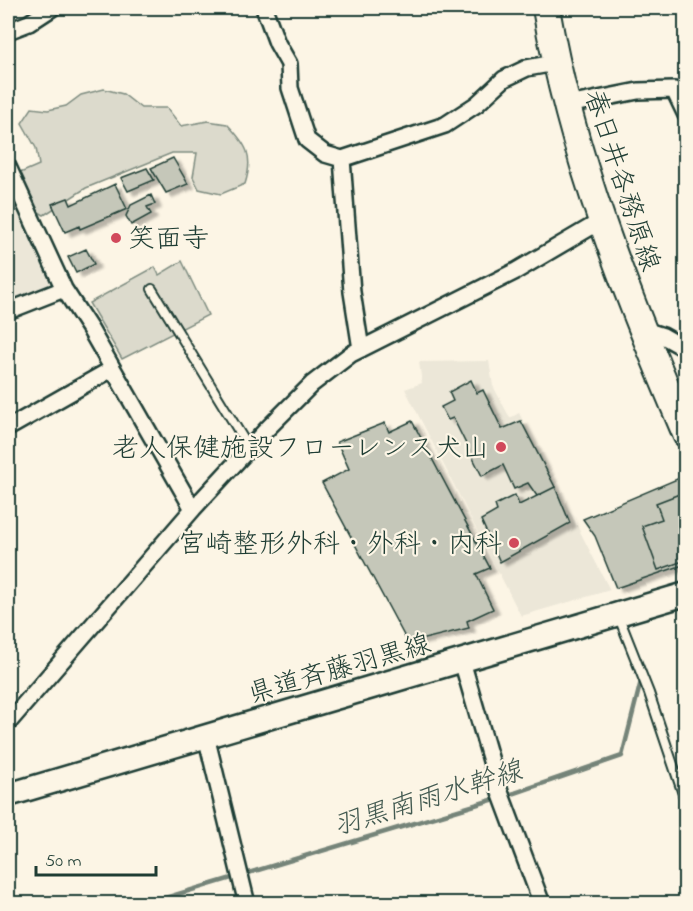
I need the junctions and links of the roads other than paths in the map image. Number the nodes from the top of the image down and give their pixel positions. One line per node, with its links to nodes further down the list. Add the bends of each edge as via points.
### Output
1 (52, 8): 4 (street)
2 (264, 8): 8 (street, via 288,64 290,88 308,140 325,154)
3 (546, 8): 5 (main road, 春日井各務原線)
4 (8, 31)
5 (555, 63): 6 (main road, 春日井各務原線); 8 (street, via 527,68 504,79 477,104 445,125)
6 (567, 105): 7 (street, via 638,91 674,90); 10 (main road, 春日井各務原線)
7 (686, 115)
8 (342, 159): 15 (street, via 352,292)
9 (8, 167): 11 (street)
10 (601, 221): 14 (main road, 春日井各務原線); 15 (street, via 516,271)
11 (64, 289): 13 (street); 17 (street)
12 (152, 289): 20 (lane)
13 (8, 311)
14 (641, 329): 16 (street); 19 (main road, 春日井各務原線)
15 (361, 349): 20 (street, via 312,384)
16 (686, 349)
17 (112, 369): 18 (street); 21 (street)
18 (8, 428)
19 (686, 434)
20 (249, 448): 21 (street)
21 (193, 509): 25 (street)
22 (686, 594): 23 (main road, 県道斉藤羽黒線)
23 (618, 614): 24 (main road, 県道斉藤羽黒線); 28 (lane)
24 (462, 661): 26 (main road, 県道斉藤羽黒線); 30 (street, via 503,797)
25 (8, 723)
26 (206, 736): 27 (main road, 県道斉藤羽黒線); 29 (street)
27 (8, 795)
28 (686, 803)
29 (247, 903)
30 (542, 903)

